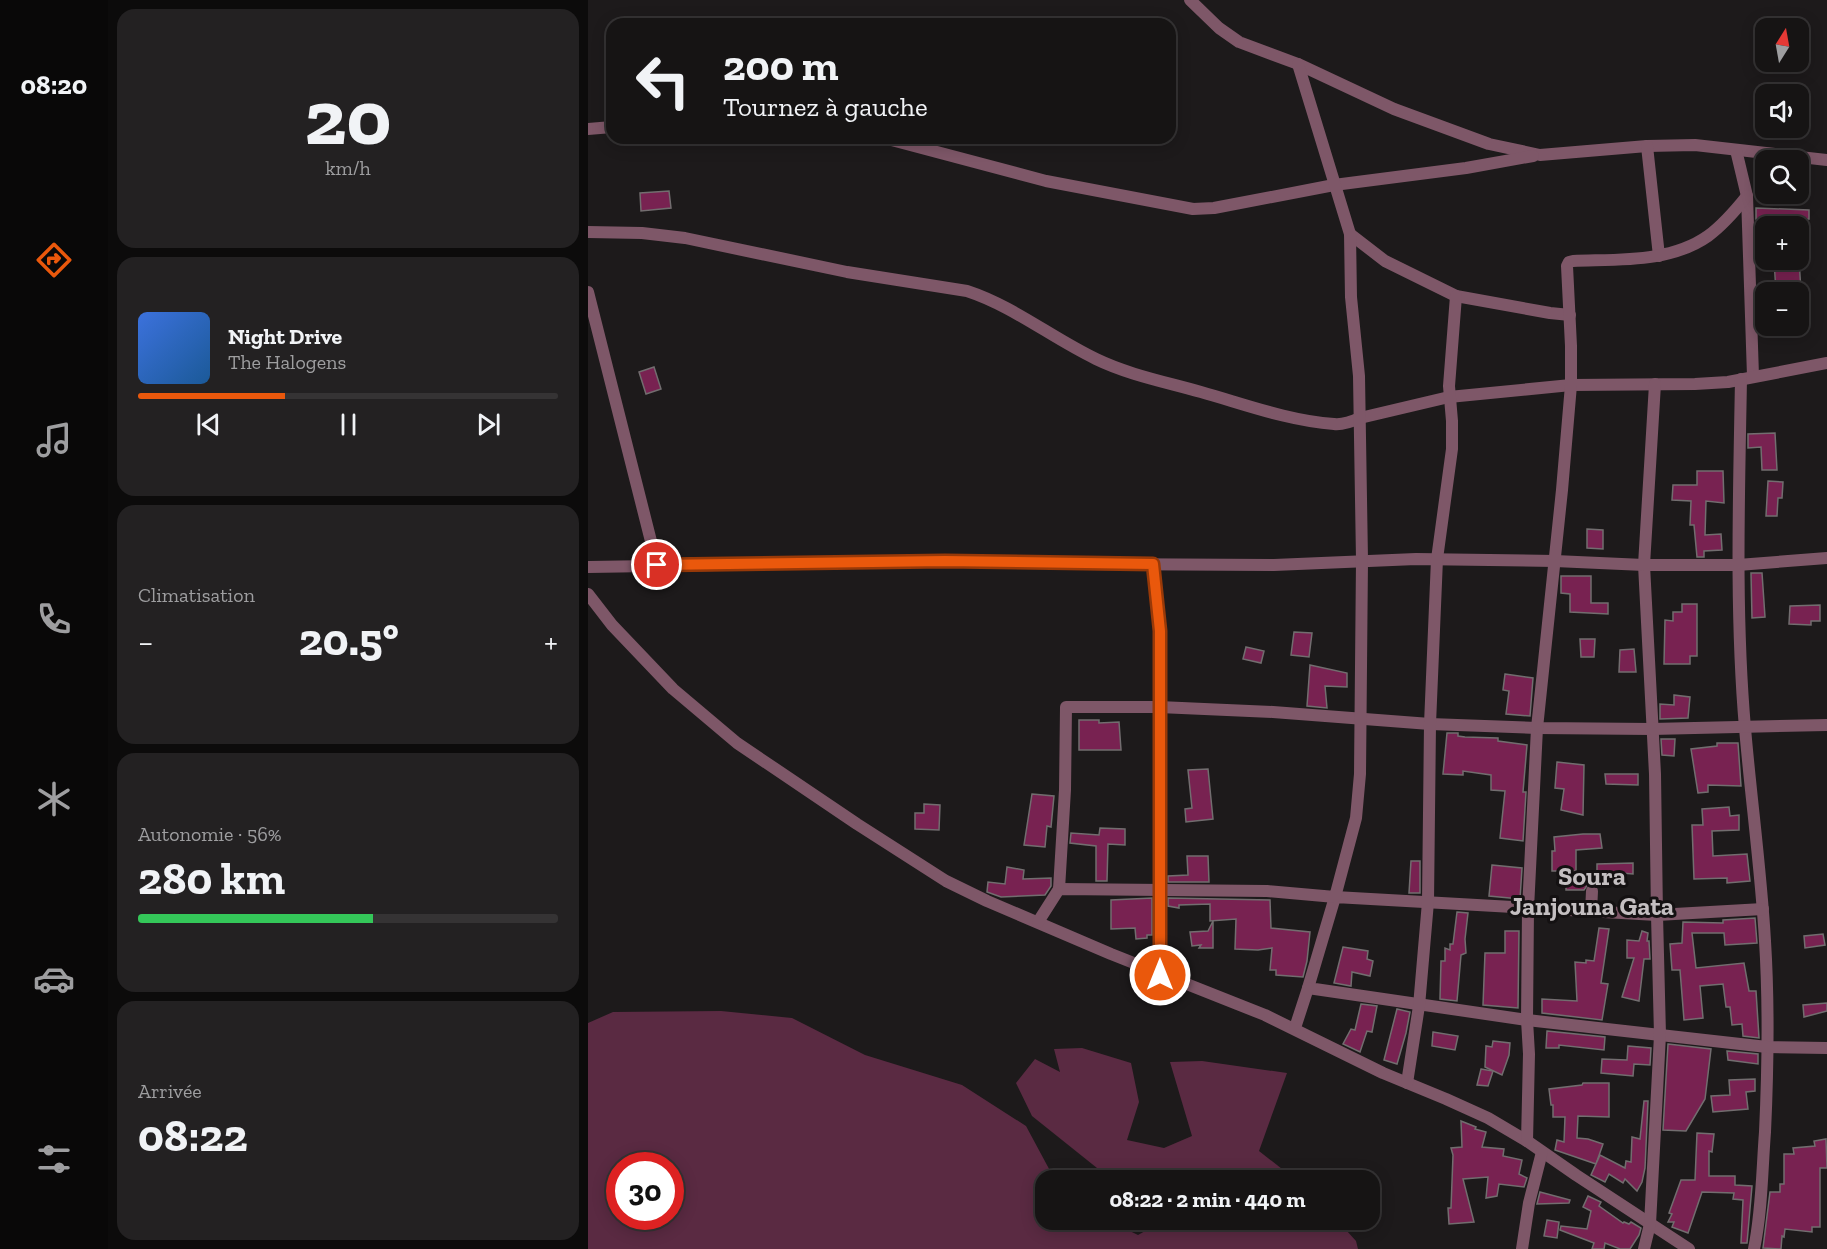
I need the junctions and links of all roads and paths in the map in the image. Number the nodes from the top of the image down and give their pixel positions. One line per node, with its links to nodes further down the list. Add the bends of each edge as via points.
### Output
1 (1190, 0): 2 (street, via 1239,42)
2 (1298, 64): 8 (street, via 1394,109 1489,144); 10 (street)
3 (606, 128): 4 (street)
4 (588, 129)
5 (907, 144): 10 (street, via 1046,181 1193,209)
6 (1647, 146): 7 (street, via 1695,145); 8 (street); 14 (street)
7 (1736, 150): 9 (street); 11 (street)
8 (1540, 155): 10 (street)
9 (1827, 160)
10 (1334, 185): 13 (street)
11 (1747, 196): 14 (street, via 1707,237); 19 (street)
12 (588, 232): 23 (street, via 685,238 847,272 967,291 985,297 1114,368 1293,417 1335,425)
13 (1350, 234): 16 (street, via 1385,261); 23 (street)
14 (1659, 256): 17 (street, via 1569,262)
15 (588, 292): 29 (street)
16 (1456, 296): 17 (street); 22 (street)
17 (1570, 315): 21 (street)
18 (1827, 363): 19 (street)
19 (1747, 377): 20 (street, via 1695,384); 31 (street)
20 (1655, 384): 21 (street); 30 (street)
21 (1571, 385): 22 (street); 27 (street)
22 (1449, 397): 23 (street); 25 (street, via 1452,449)
23 (1360, 418): 26 (street)
24 (1827, 558): 31 (street)
25 (1437, 559): 26 (street); 27 (street); 36 (street)
26 (1362, 560): 28 (street, via 1293,565); 35 (street)
27 (1555, 561): 30 (street); 39 (street)
28 (1153, 564): 29 (street, via 951,561); 34 (street, via 1160,631)
29 (657, 565): 32 (street)
30 (1644, 565): 31 (street); 40 (street)
31 (1738, 565): 38 (street)
32 (588, 567)
33 (588, 594): 50 (street, via 673,689 737,743 946,881)
34 (1159, 707): 35 (street); 41 (street, via 1066,707); 42 (street)
35 (1360, 719): 36 (street); 44 (street, via 1356,818)
36 (1430, 724): 39 (street); 45 (street)
37 (1827, 725): 38 (street)
38 (1745, 726): 40 (street); 47 (street)
39 (1537, 728): 40 (street); 46 (street)
40 (1652, 729): 49 (street)
41 (1059, 889): 42 (street); 50 (street)
42 (1159, 889): 44 (street); 51 (street)
43 (1592, 891): 48 (street)
44 (1335, 897): 45 (street); 52 (street)
45 (1428, 903): 46 (street); 53 (street)
46 (1528, 909): 48 (street); 54 (street)
47 (1763, 909): 49 (street); 57 (street)
48 (1591, 912): 49 (street)
49 (1657, 915): 56 (street)
50 (1038, 921): 51 (street)
51 (1160, 975): 55 (street)
52 (1308, 988): 53 (street); 55 (street)
53 (1419, 1006): 54 (street); 59 (street)
54 (1527, 1020): 56 (street); 60 (street)
55 (1294, 1028): 59 (street)
56 (1660, 1035): 57 (street); 62 (street)
57 (1767, 1047): 58 (street); 66 (street, via 1763,1157)
58 (1827, 1048)
59 (1407, 1083): 60 (street, via 1488,1118)
60 (1527, 1140): 61 (street)
61 (1542, 1152): 62 (street); 63 (street)
62 (1650, 1224): 64 (street); 65 (street)
63 (1522, 1249)
64 (1644, 1249)
65 (1689, 1249)
66 (1754, 1249)

